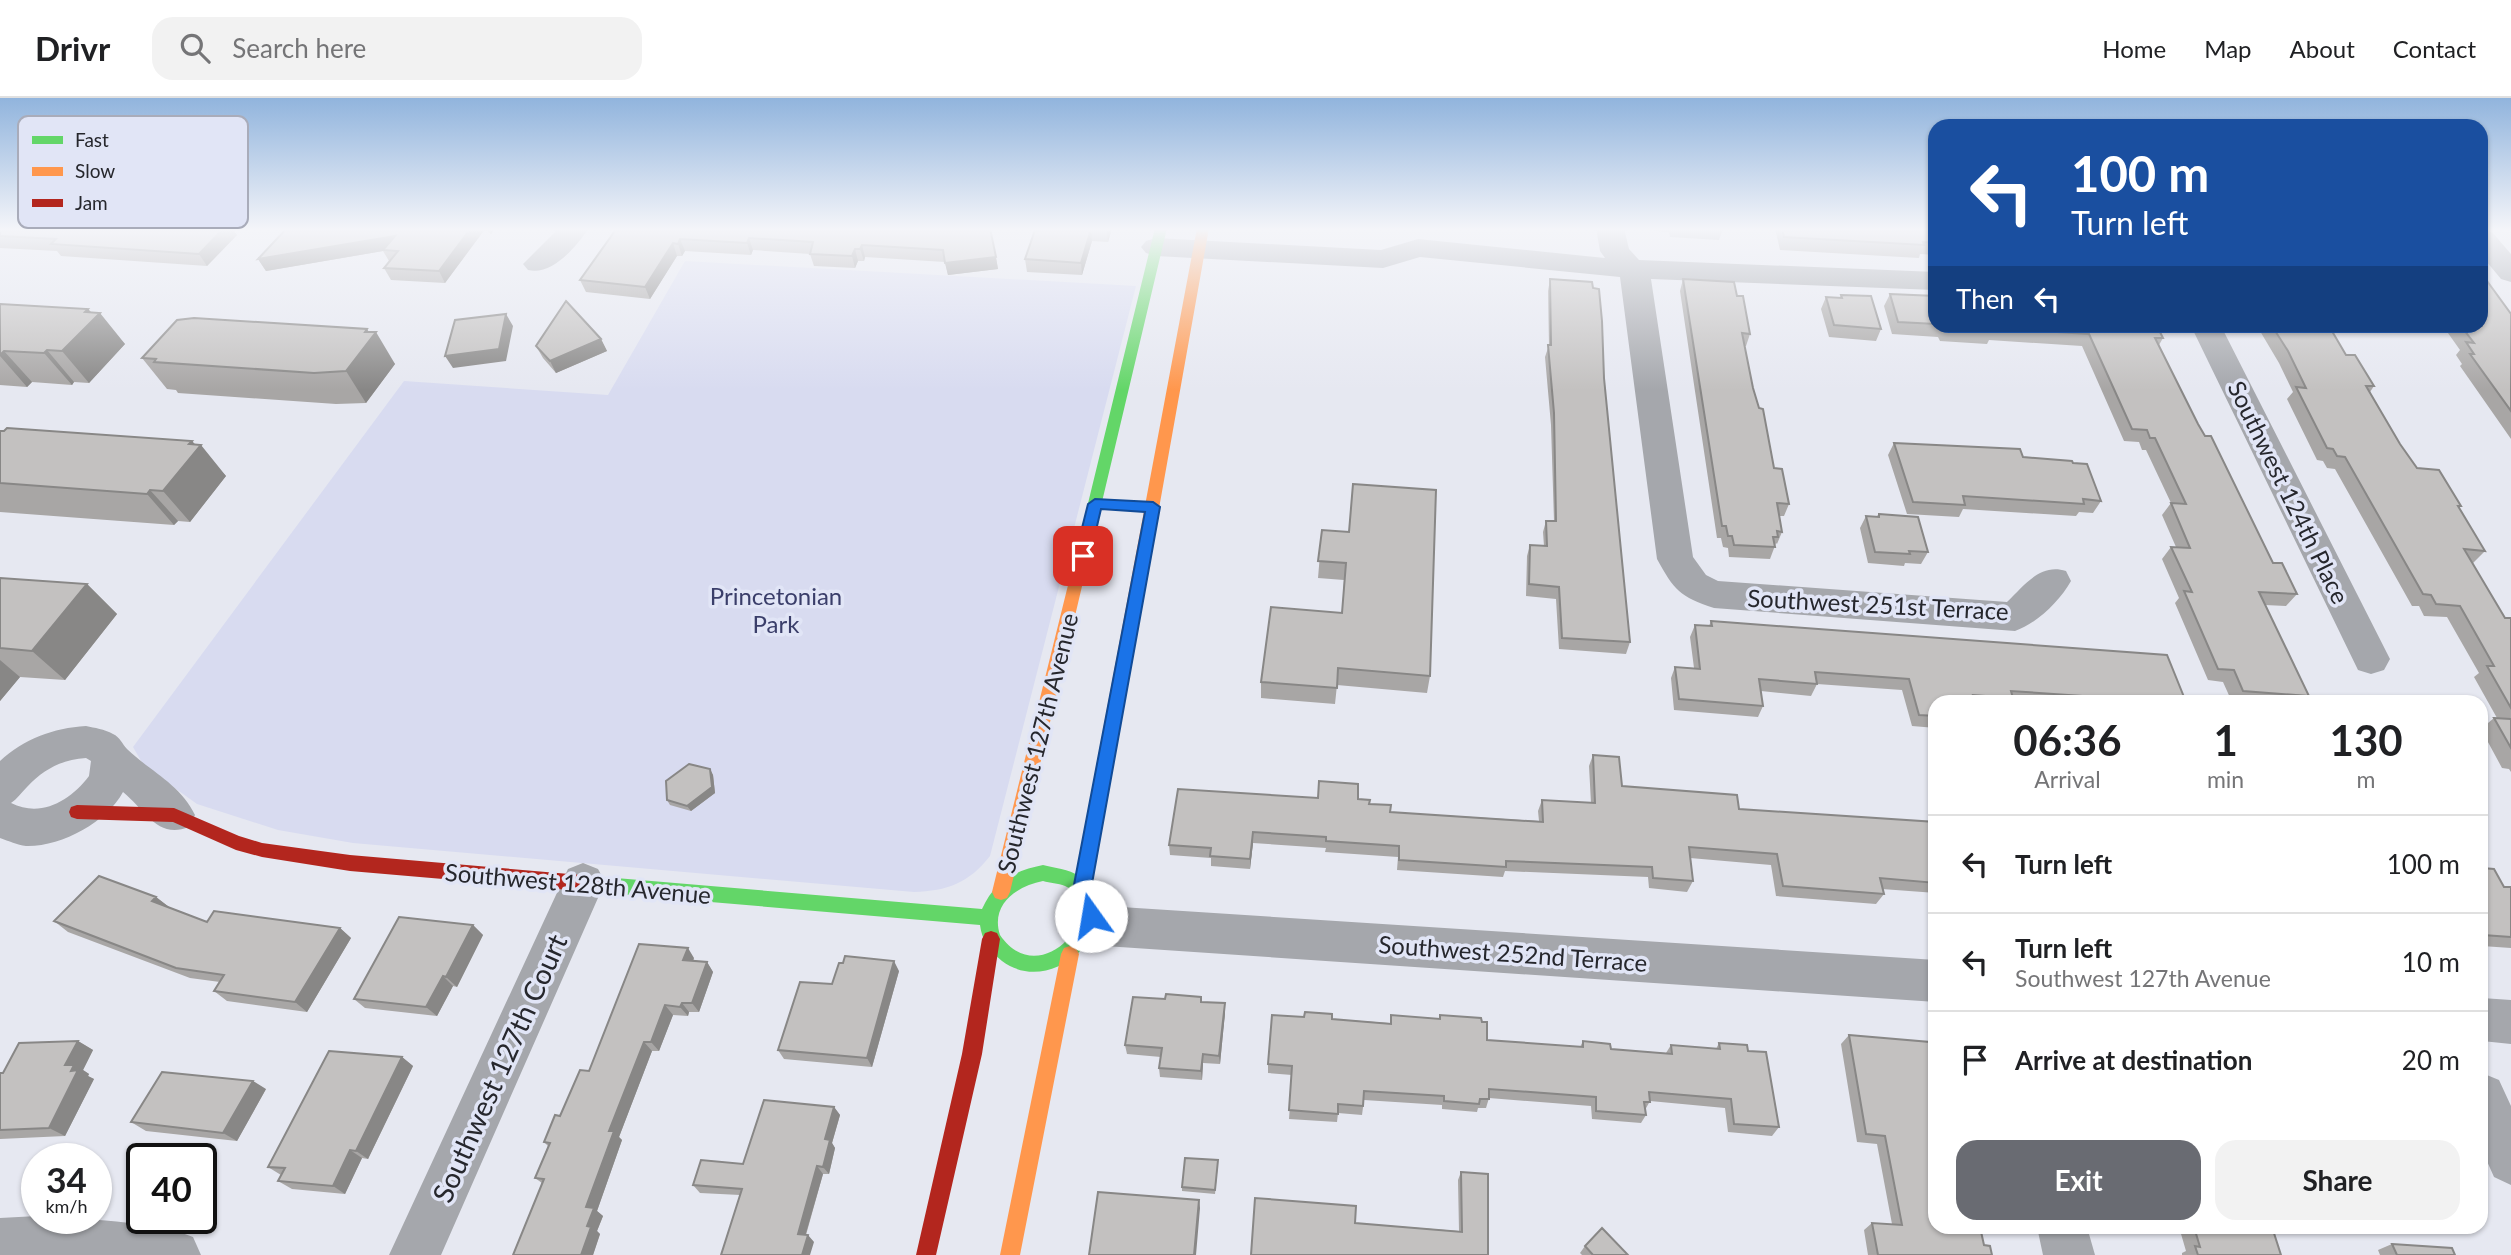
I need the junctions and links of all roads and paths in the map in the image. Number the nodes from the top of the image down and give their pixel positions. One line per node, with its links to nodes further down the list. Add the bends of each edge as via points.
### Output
1 (1149, 282): 14 (street, Southwest 127th Avenue, via 1101,504)
2 (1194, 282): 6 (street)
3 (1637, 282): 7 (street, Southwest 251st Terrace, via 1675,559 1693,584 1714,594 2015,617)
4 (2209, 333): 8 (street, Southwest 124th Place)
5 (1130, 506): 6 (street)
6 (1153, 507): 16 (street)
7 (2053, 581)
8 (2371, 659)
9 (113, 761): 10 (street, Southwest 128th Avenue, via 102,746 73,743 42,752); 11 (street, via 105,787); 12 (street, Southwest 128th Avenue)
10 (3, 802): 11 (street, via 20,828 58,822)
11 (77, 813): 12 (street, Southwest 128th Avenue)
12 (174, 815): 13 (street, Southwest 128th Avenue, via 236,843 288,855)
13 (583, 882): 15 (street, Southwest 128th Avenue); 26 (street, Southwest 127th Court)
14 (1001, 891): 15 (street); 16 (street, via 1027,875 1058,874)
15 (988, 918): 17 (street)
16 (1081, 923): 17 (street, via 1052,962 1018,962 1004,955); 18 (street, Southwest 252nd Terrace); 28 (street)
17 (991, 939): 27 (street, via 972,1054)
18 (1928, 980)
19 (2488, 1020): 20 (street)
20 (2511, 1022)
21 (2488, 1109): 22 (street)
22 (2511, 1160)
23 (2064, 1234): 29 (street)
24 (0, 1243): 25 (street, via 39,1241)
25 (175, 1255)
26 (415, 1255)
27 (926, 1255)
28 (1010, 1255)
29 (2069, 1255)

